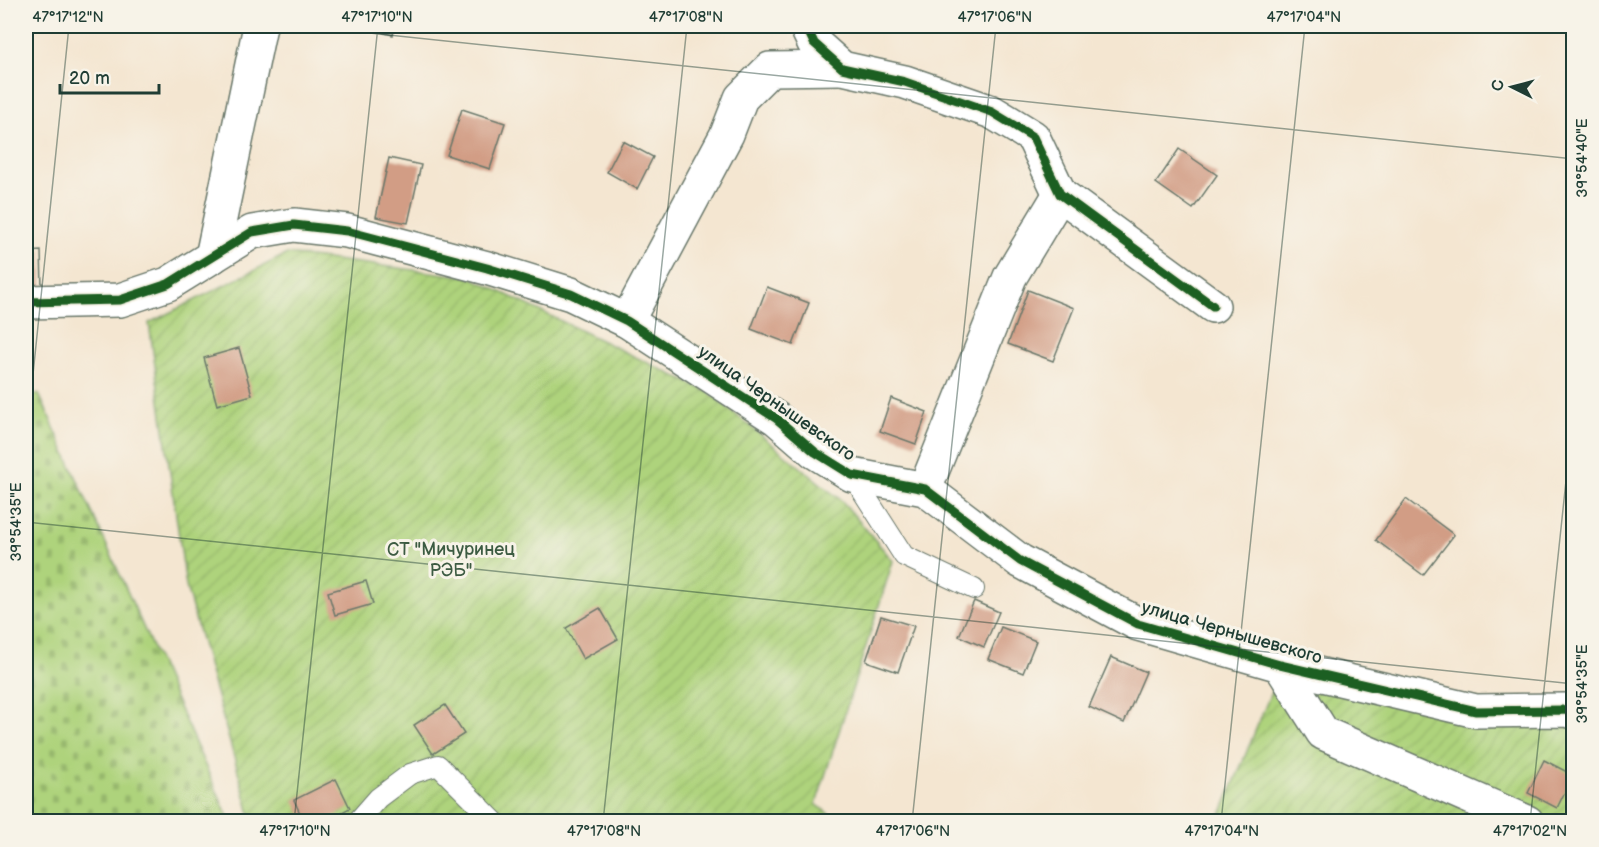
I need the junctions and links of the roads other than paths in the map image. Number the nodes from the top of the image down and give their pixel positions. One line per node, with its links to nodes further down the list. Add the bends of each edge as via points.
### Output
1 (260, 26): 5 (street)
2 (806, 26): 3 (street, via 814,43)
3 (842, 68): 4 (street, via 905,82 992,112 1034,137); 8 (street, via 771,69 741,98 728,134)
4 (1060, 194): 7 (street); 10 (street, via 1010,277)
5 (212, 256): 6 (street, улица Чернышевского, via 168,284 120,300); 8 (street, улица Чернышевского, via 252,232 294,225 346,231 571,294)
6 (26, 302)
7 (1213, 306)
8 (627, 321): 9 (street, улица Чернышевского, via 777,419 815,452)
9 (852, 475): 10 (street, улица Чернышевского); 11 (lane, via 904,556)
10 (925, 489): 12 (street, улица Чернышевского, via 1020,561 1138,624)
11 (974, 589)
12 (1280, 665): 13 (street, улица Чернышевского, via 1476,711); 16 (street, via 1323,733)
13 (1574, 712)
14 (357, 822): 15 (lane, via 378,798 410,774 438,765)
15 (495, 822)
16 (1527, 822)

